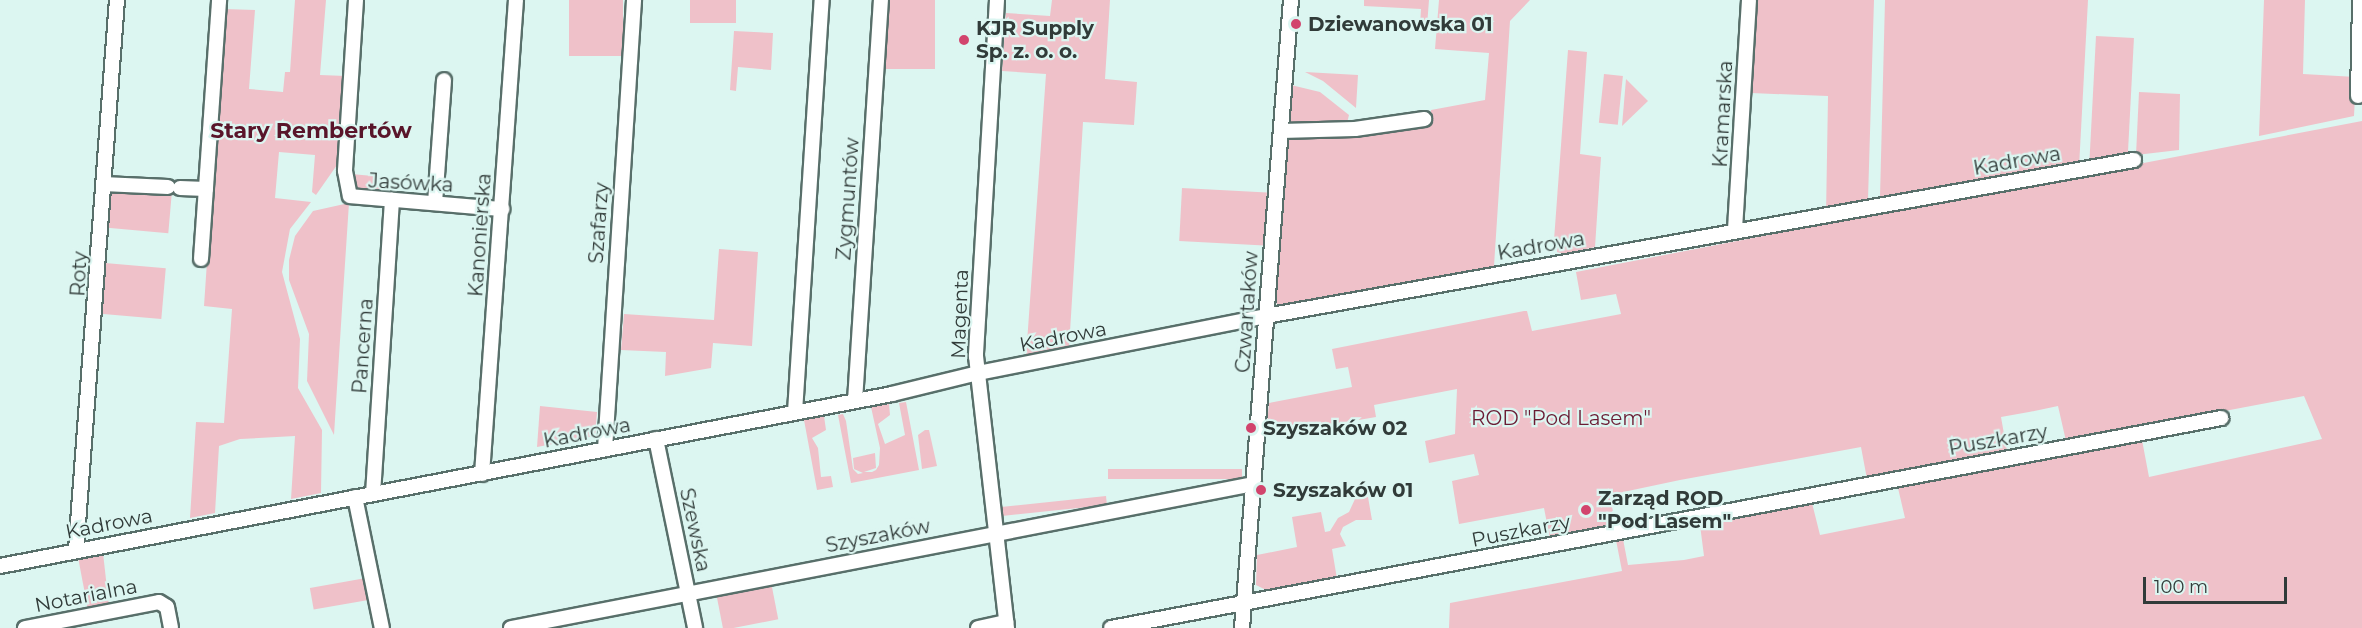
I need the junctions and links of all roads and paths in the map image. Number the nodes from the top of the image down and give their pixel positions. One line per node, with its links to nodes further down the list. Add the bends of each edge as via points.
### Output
1 (117, 0): 17 (street, Roty)
2 (219, 0): 18 (street)
3 (356, 0): 19 (street, Jasówka, via 346,188 354,198)
4 (516, 0): 21 (street, Kanonierska)
5 (634, 0): 30 (street, Szafarzy)
6 (822, 0): 27 (street)
7 (881, 0): 26 (street, Zygmuntów)
8 (997, 0): 25 (street, Magenta)
9 (1290, 0): 15 (street, Czwartaków)
10 (1749, 0): 22 (street, Kramarska)
11 (2360, 0): 13 (street)
12 (444, 80): 20 (street)
13 (2358, 96)
14 (1424, 119): 15 (street, via 1355,129)
15 (1281, 131): 24 (street, Czwartaków)
16 (2134, 160): 22 (street, Kadrowa, via 1747,232)
17 (103, 184): 18 (street); 36 (street, Roty)
18 (206, 189): 23 (street)
19 (392, 200): 20 (street, Jasówka); 33 (street, Pancerna)
20 (435, 203): 21 (street, Jasówka)
21 (502, 209): 31 (street, Kanonierska)
22 (1735, 230): 24 (street, Kadrowa)
23 (201, 259)
24 (1266, 316): 25 (street, Kadrowa); 32 (street, Czwartaków)
25 (978, 373): 26 (street, Kadrowa); 35 (street, Magenta)
26 (855, 401): 27 (street, Kadrowa)
27 (795, 412): 29 (street, Kadrowa)
28 (2221, 418): 39 (street, Puszkarzy)
29 (656, 439): 30 (street, Kadrowa); 38 (street, Szewska)
30 (605, 450): 31 (street, Kadrowa)
31 (482, 474): 33 (street, Kadrowa)
32 (1254, 484): 35 (street, Szyszaków); 39 (street, Czwartaków)
33 (373, 495): 34 (street, Kadrowa)
34 (355, 497): 36 (street, Kadrowa); 43 (street)
35 (996, 533): 38 (street, Szyszaków); 40 (street, Magenta)
36 (76, 550): 37 (street, Kadrowa)
37 (0, 566)
38 (688, 592): 44 (street, Szyszaków); 45 (street, Szewska)
39 (1244, 603): 47 (street, Puszkarzy); 48 (street, Czwartaków)
40 (1006, 625): 46 (street)
41 (25, 628): 42 (street, Notarialna, via 159,602 167,607)
42 (171, 628)
43 (382, 628)
44 (511, 628)
45 (695, 628)
46 (978, 628)
47 (1111, 628)
48 (1242, 628)

